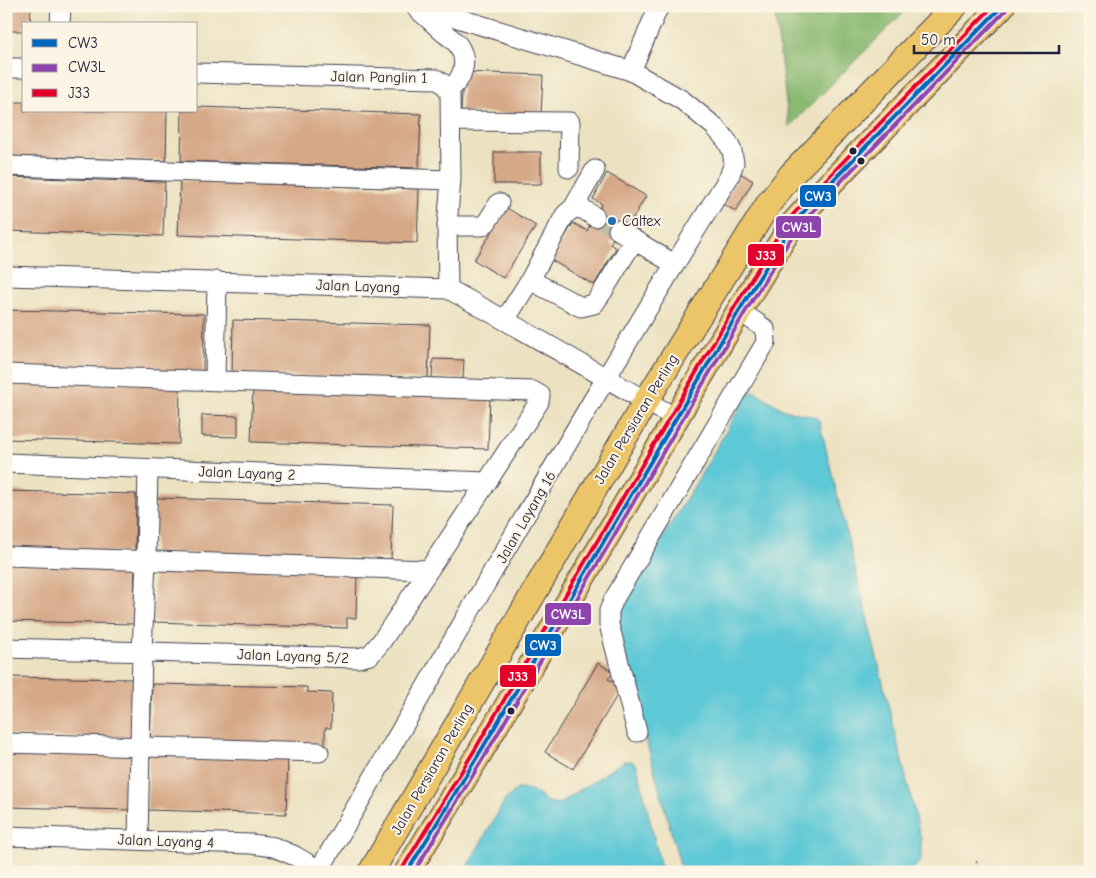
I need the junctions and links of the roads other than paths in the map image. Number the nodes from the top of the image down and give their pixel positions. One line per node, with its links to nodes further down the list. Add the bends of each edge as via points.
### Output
1 (61, 6): 7 (street)
2 (414, 6): 12 (street, via 457,44 464,57 462,75)
3 (418, 6): 10 (street)
4 (659, 6): 10 (street)
5 (955, 6): 32 (main road, Jalan Persiaran Perling, via 791,174 769,203)
6 (1002, 6): 27 (main road, Jalan Persiaran Perling, via 791,226)
7 (60, 22)
8 (6, 68): 9 (street)
9 (22, 68)
10 (631, 71): 22 (street, Jalan Layang 16, via 682,100 715,127 732,151 734,163 728,177)
11 (198, 73): 12 (street, Jalan Panglin 1, via 436,79)
12 (449, 90): 13 (street, Jalan Panglin 1)
13 (451, 121): 15 (street, via 570,122); 17 (street, Jalan Panglin 1)
14 (6, 166): 17 (street)
15 (569, 168)
16 (594, 170): 19 (street)
17 (451, 180): 21 (street, Jalan Panglin 1)
18 (499, 203): 21 (street, via 482,226)
19 (573, 208): 20 (street); 24 (street, via 565,215)
20 (595, 216)
21 (447, 226): 26 (street, Jalan Panglin 1)
22 (674, 264): 24 (street, via 626,235 594,304 581,307); 30 (street, Jalan Layang 16)
23 (6, 276): 25 (street, Jalan Layang)
24 (530, 280): 28 (street)
25 (216, 281): 26 (street, Jalan Layang); 31 (street)
26 (448, 289): 28 (street, Jalan Layang)
27 (739, 312): 33 (main road, Jalan Persiaran Perling); 42 (street, via 765,330 766,342 609,611 609,624)
28 (505, 320): 30 (street, Jalan Layang)
29 (6, 374): 31 (street)
30 (606, 379): 32 (street, Jalan Layang); 48 (street, Jalan Layang 16)
31 (215, 380): 36 (street, Jalan Layang 5/2, via 533,391 540,395 539,402)
32 (646, 401): 33 (street, Jalan Layang); 49 (main road, Jalan Persiaran Perling)
33 (676, 418): 50 (main road, Jalan Persiaran Perling)
34 (6, 464): 35 (street, Jalan Layang 2)
35 (148, 469): 36 (street, Jalan Layang 2); 38 (street)
36 (487, 482): 39 (street, Jalan Layang 5/2)
37 (6, 556): 38 (street)
38 (146, 560): 39 (street); 41 (street)
39 (429, 570): 41 (street, Jalan Layang 5/2, via 370,655 358,658)
40 (6, 648): 41 (street, Jalan Layang 5/2)
41 (142, 652): 44 (street)
42 (637, 732)
43 (6, 743): 44 (street)
44 (140, 746): 45 (street); 47 (street)
45 (318, 752)
46 (6, 836): 47 (street, Jalan Layang 4)
47 (138, 840): 48 (street, Jalan Layang 4, via 274,846)
48 (319, 871)
49 (371, 872)
50 (407, 872)

